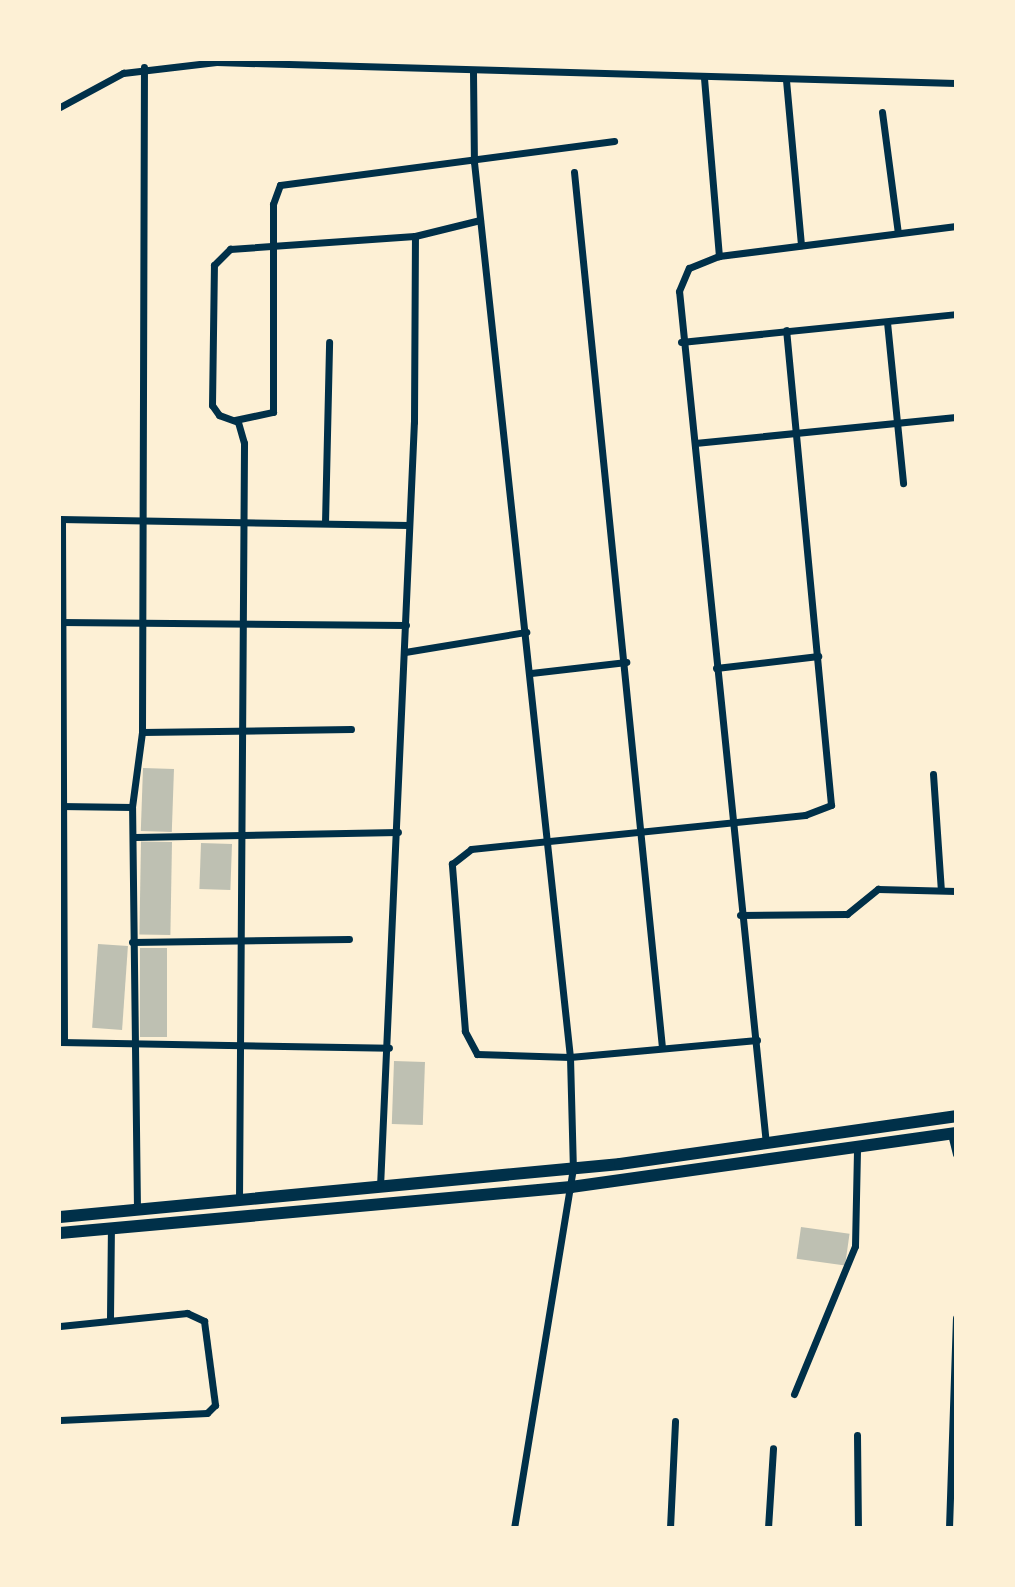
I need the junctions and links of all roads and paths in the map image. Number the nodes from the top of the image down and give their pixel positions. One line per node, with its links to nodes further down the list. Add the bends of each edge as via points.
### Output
1 (363, 62): 2 (street); 3 (street)
2 (144, 67): 7 (street, via 101,82); 31 (street)
3 (473, 72): 4 (street); 10 (street)
4 (704, 78): 5 (street); 18 (street)
5 (786, 80): 6 (street); 16 (street)
6 (956, 83)
7 (60, 107)
8 (882, 112): 14 (street)
9 (614, 141): 10 (street)
10 (474, 162): 12 (street); 17 (street, via 290,180 274,192)
11 (573, 172): 42 (street)
12 (480, 220): 15 (street); 39 (street)
13 (956, 226): 14 (street)
14 (898, 233): 16 (street)
15 (415, 236): 17 (street); 34 (street)
16 (801, 245): 18 (street)
17 (274, 250): 25 (street, via 273,412); 25 (street, via 225,250 214,265 212,405 219,415)
18 (719, 256): 23 (street, via 684,274)
19 (956, 314): 20 (street)
20 (887, 321): 21 (street); 26 (street)
21 (786, 330): 23 (street); 27 (street)
22 (329, 342): 33 (street)
23 (681, 342): 28 (street)
24 (956, 417): 26 (street)
25 (234, 420): 32 (street, via 244,443)
26 (902, 421): 27 (street); 29 (street)
27 (795, 432): 28 (street); 41 (street)
28 (695, 443): 43 (street)
29 (903, 483)
30 (61, 519): 31 (street); 37 (street)
31 (141, 520): 32 (street); 35 (street)
32 (242, 523): 33 (street); 36 (street)
33 (326, 523): 34 (street)
34 (410, 526): 38 (street)
35 (143, 621): 36 (street); 37 (street); 46 (street)
36 (241, 621): 38 (street); 47 (street)
37 (62, 622): 49 (street)
38 (406, 625): 40 (street)
39 (526, 632): 40 (street); 44 (street)
40 (405, 652): 53 (street)
41 (818, 656): 43 (street); 51 (street, via 831,805 805,816)
42 (626, 662): 44 (street); 54 (street)
43 (716, 668): 51 (street)
44 (531, 673): 56 (street)
45 (351, 729): 47 (street)
46 (142, 732): 47 (street); 50 (street)
47 (240, 732): 52 (street)
48 (933, 774): 57 (street)
49 (63, 806): 50 (street); 64 (street)
50 (132, 807): 55 (street)
51 (730, 824): 54 (street); 59 (street)
52 (240, 831): 53 (street); 55 (street); 60 (street)
53 (398, 832): 67 (street)
54 (641, 832): 56 (street); 68 (street)
55 (135, 836): 62 (street)
56 (544, 841): 69 (street); 69 (street, via 471,849 453,860 466,1031 470,1047 484,1057)
57 (941, 890): 58 (street); 59 (street, via 878,889 847,914)
58 (956, 891)
59 (740, 915): 63 (street)
60 (239, 937): 61 (street); 62 (street); 65 (street)
61 (349, 939)
62 (132, 942): 66 (street)
63 (757, 1040): 68 (street); 72 (street)
64 (62, 1042): 66 (street)
65 (239, 1044): 66 (street); 67 (street); 78 (street)
66 (136, 1045): 79 (street)
67 (389, 1048): 76 (street)
68 (663, 1048): 69 (street)
69 (570, 1057): 75 (street)
70 (956, 1116): 72 (main road)
71 (953, 1133): 73 (main road); 74 (street)
72 (766, 1145): 75 (main road)
73 (857, 1148): 77 (main road); 86 (street, via 860,1212 854,1251)
74 (956, 1154)
75 (573, 1168): 76 (main road); 77 (street)
76 (380, 1187): 78 (main road)
77 (571, 1187): 81 (main road); 92 (street)
78 (239, 1202): 79 (main road)
79 (137, 1210): 80 (main road)
80 (60, 1217)
81 (111, 1228): 82 (main road); 83 (street)
82 (60, 1233)
83 (110, 1318): 85 (street); 87 (street, via 187,1313 204,1321 215,1405 206,1413)
84 (956, 1318): 91 (street)
85 (60, 1326)
86 (794, 1394)
87 (60, 1420)
88 (675, 1421): 93 (street)
89 (857, 1435): 95 (street)
90 (773, 1448): 94 (street)
91 (952, 1489): 96 (street)
92 (514, 1528)
93 (670, 1528)
94 (768, 1528)
95 (858, 1528)
96 (949, 1528)

